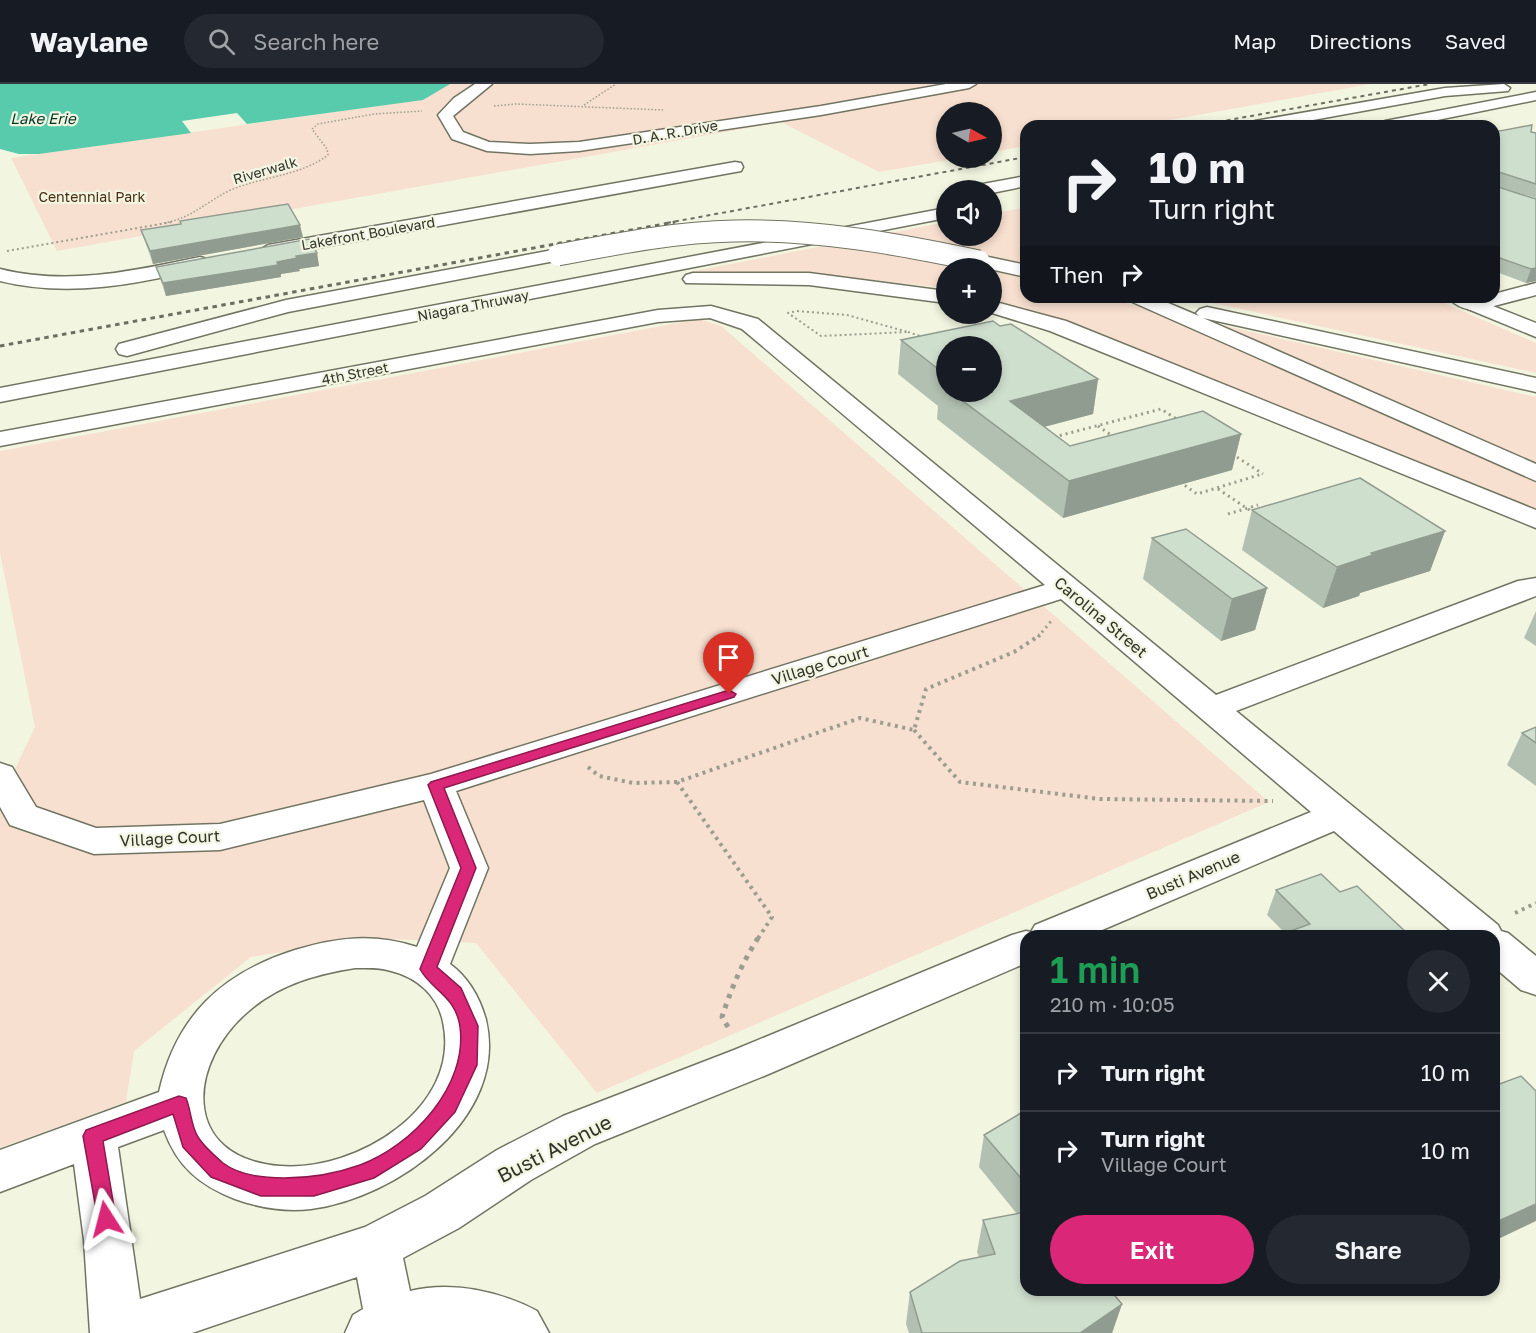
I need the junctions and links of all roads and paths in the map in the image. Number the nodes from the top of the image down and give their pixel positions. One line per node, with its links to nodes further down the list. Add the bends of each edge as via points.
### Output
1 (485, 84): 3 (main road, D. A. R. Drive, via 445,115 452,131 484,144 548,150 802,114)
2 (616, 84): 6 (path)
3 (969, 84)
4 (1525, 84): 11 (main road)
5 (1536, 96): 8 (main road)
6 (582, 106): 7 (path, via 508,103); 9 (path)
7 (492, 107)
8 (1478, 107): 12 (main road); 13 (main road)
9 (664, 110)
10 (420, 111): 21 (path, Riverwalk, via 318,124 312,129 328,155 322,161 298,172 233,189 182,220)
11 (1321, 120)
12 (1414, 120)
13 (1453, 120)
14 (735, 166): 22 (main road, Lakefront Boulevard)
15 (1020, 183): 16 (main road)
16 (1002, 186)
17 (936, 198): 38 (main road, Niagara Thruway)
18 (1020, 198): 19 (main road)
19 (1002, 202)
20 (936, 215): 29 (main road, Niagara Thruway)
21 (0, 252)
22 (254, 254)
23 (220, 260): 25 (main road, via 82,282 30,281)
24 (1020, 271): 38 (main road, bridge, via 858,237 760,231 664,236 257,312)
25 (0, 275)
26 (1536, 289): 27 (main road)
27 (1501, 293)
28 (936, 296): 29 (main road, via 827,281 737,277 658,281)
29 (492, 301): 41 (main road, Niagara Thruway)
30 (1152, 303): 48 (main road)
31 (1165, 303): 40 (main road)
32 (1471, 303): 35 (main road)
33 (1002, 310): 55 (main road, via 1067,330)
34 (711, 312): 44 (main road, 4th Street, via 658,316); 57 (main road, Carolina Street, via 750,324)
35 (1536, 331)
36 (908, 332): 36 (path, via 882,323 819,312 798,309 788,313 821,336); 37 (path)
37 (928, 338)
38 (127, 350): 39 (main road, Niagara Thruway)
39 (0, 374)
40 (1536, 385)
41 (0, 395)
42 (1180, 421): 43 (path, via 1161,410)
43 (1097, 426): 45 (path); 46 (path)
44 (0, 439)
45 (1048, 439)
46 (1123, 443)
47 (1226, 451): 50 (path, via 1263,474)
48 (1536, 473)
49 (1179, 481): 50 (path, via 1197,494)
50 (1217, 488): 52 (path)
51 (1258, 505): 52 (path)
52 (1247, 508): 53 (path); 54 (path)
53 (1228, 514)
54 (1263, 519)
55 (1536, 520)
56 (1536, 587): 58 (main road)
57 (1062, 599): 58 (main road, Carolina Street); 59 (path, via 1049,628 1033,641 926,689); 63 (main road, Village Court)
58 (1210, 709): 65 (main road, Carolina Street)
59 (915, 730): 62 (path, via 860,718); 64 (path, via 960,782 1100,799)
60 (580, 761): 62 (path, via 599,776 633,783)
61 (0, 775): 63 (main road, Village Court, via 23,816 94,841 220,837)
62 (677, 782): 73 (path, via 772,917 731,985 722,1017)
63 (436, 785): 71 (main road, via 469,868)
64 (1278, 799)
65 (1338, 815): 68 (main road, Busti Avenue); 69 (main road, Carolina Street)
66 (1536, 903): 67 (path)
67 (1504, 929): 72 (main road)
68 (1063, 930)
69 (1477, 930)
70 (1020, 949): 77 (main road, Busti Avenue, via 579,1130)
71 (428, 969): 74 (main road, via 394,956 355,952 313,958 272,975 234,999 204,1030 185,1066); 74 (main road, via 455,993 469,1026 468,1065 448,1106 414,1143 367,1172 314,1187 261,1187 218,1170 189,1141)
72 (1536, 979)
73 (728, 1027)
74 (179, 1104): 75 (main road)
75 (93, 1136): 76 (main road); 79 (main road, via 109,1240)
76 (0, 1171)
77 (376, 1247): 78 (main road); 79 (main road, Busti Avenue)
78 (381, 1328): 80 (main road, via 431,1311 478,1313)
79 (117, 1333)
80 (523, 1333)

